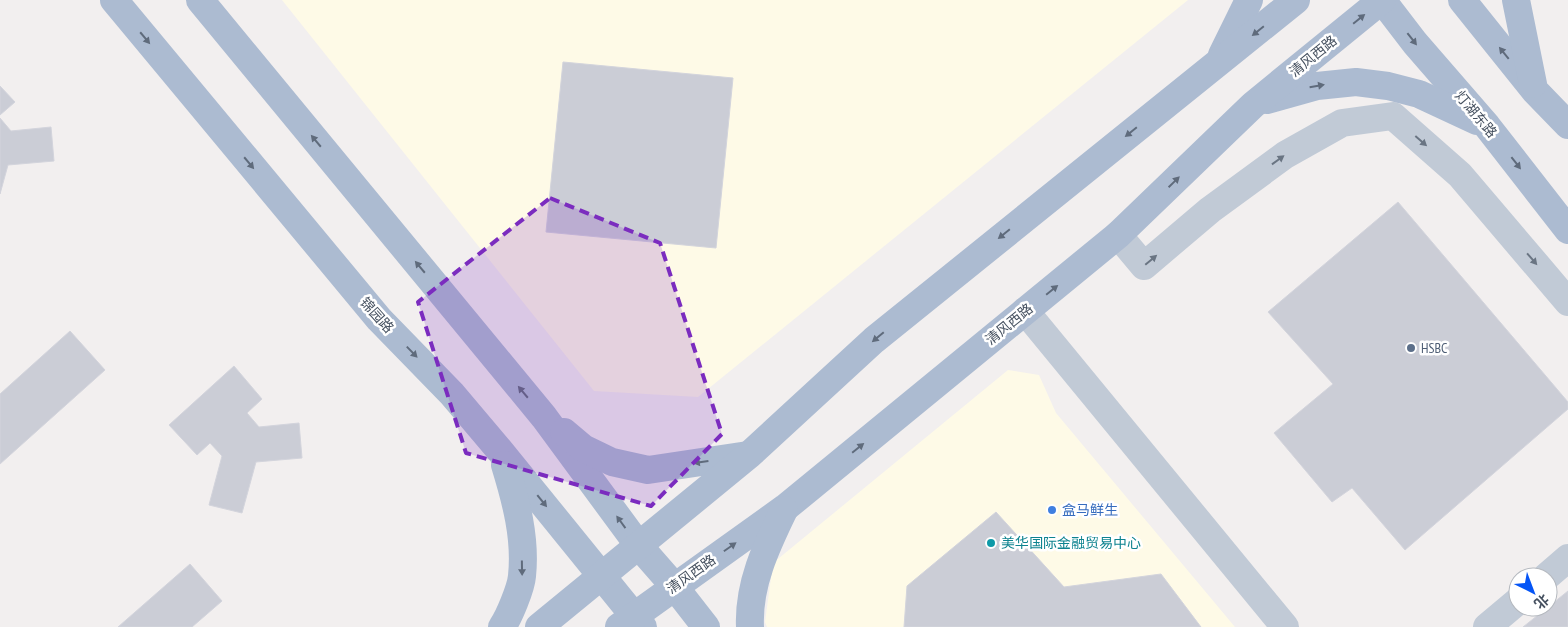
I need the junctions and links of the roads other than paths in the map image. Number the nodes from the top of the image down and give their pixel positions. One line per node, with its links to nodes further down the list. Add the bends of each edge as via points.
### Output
1 (114, 0): 18 (main road, 锦园路, one-way to 18, via 379,319 452,394)
2 (200, 0): 17 (main road, one-way to 2)
3 (1249, 0): 8 (main road)
4 (1296, 0): 8 (main road, one-way to 8)
5 (1382, 0): 10 (main road, 清风西路, one-way to 5); 12 (main road, 灯湖东路, one-way to 12)
6 (1462, 0): 9 (main road, one-way to 6)
7 (1516, 0): 9 (main road)
8 (1220, 62): 19 (main road, one-way to 19, via 874,340)
9 (1534, 91): 11 (main road)
10 (1253, 104): 12 (main road, one-way to 12, via 1317,86 1356,82 1419,94); 14 (main road, 清风西路, one-way to 10)
11 (1568, 125)
12 (1487, 126): 13 (main road, 灯湖东路, one-way to 13)
13 (1568, 230)
14 (1118, 235): 15 (street, one-way to 15, via 1144,266 1210,210 1285,155 1342,122 1393,116 1460,175); 16 (main road, 清风西路, one-way to 14)
15 (1568, 302)
16 (1025, 311): 20 (main road, 清风西路, one-way to 16); 32 (street)
17 (544, 417): 19 (main road, one-way to 17, via 648,470 612,462 583,448); 21 (main road, one-way to 17)
18 (501, 452): 24 (main road, 锦园路, one-way to 24); 28 (main road, one-way to 28, via 517,503 522,532 522,578)
19 (749, 455): 21 (main road)
20 (785, 508): 25 (main road, 清风西路, one-way to 20); 31 (main road, via 762,555 749,609)
21 (639, 546): 24 (main road); 25 (main road)
22 (1568, 558): 23 (street)
23 (1558, 567)
24 (602, 576): 27 (main road, 锦园路); 29 (main road)
25 (674, 586): 27 (main road, 清风西路); 30 (main road)
26 (1508, 609): 33 (street)
27 (632, 623)
28 (502, 627)
29 (539, 627)
30 (706, 627)
31 (750, 627)
32 (1285, 627)
33 (1487, 627)

